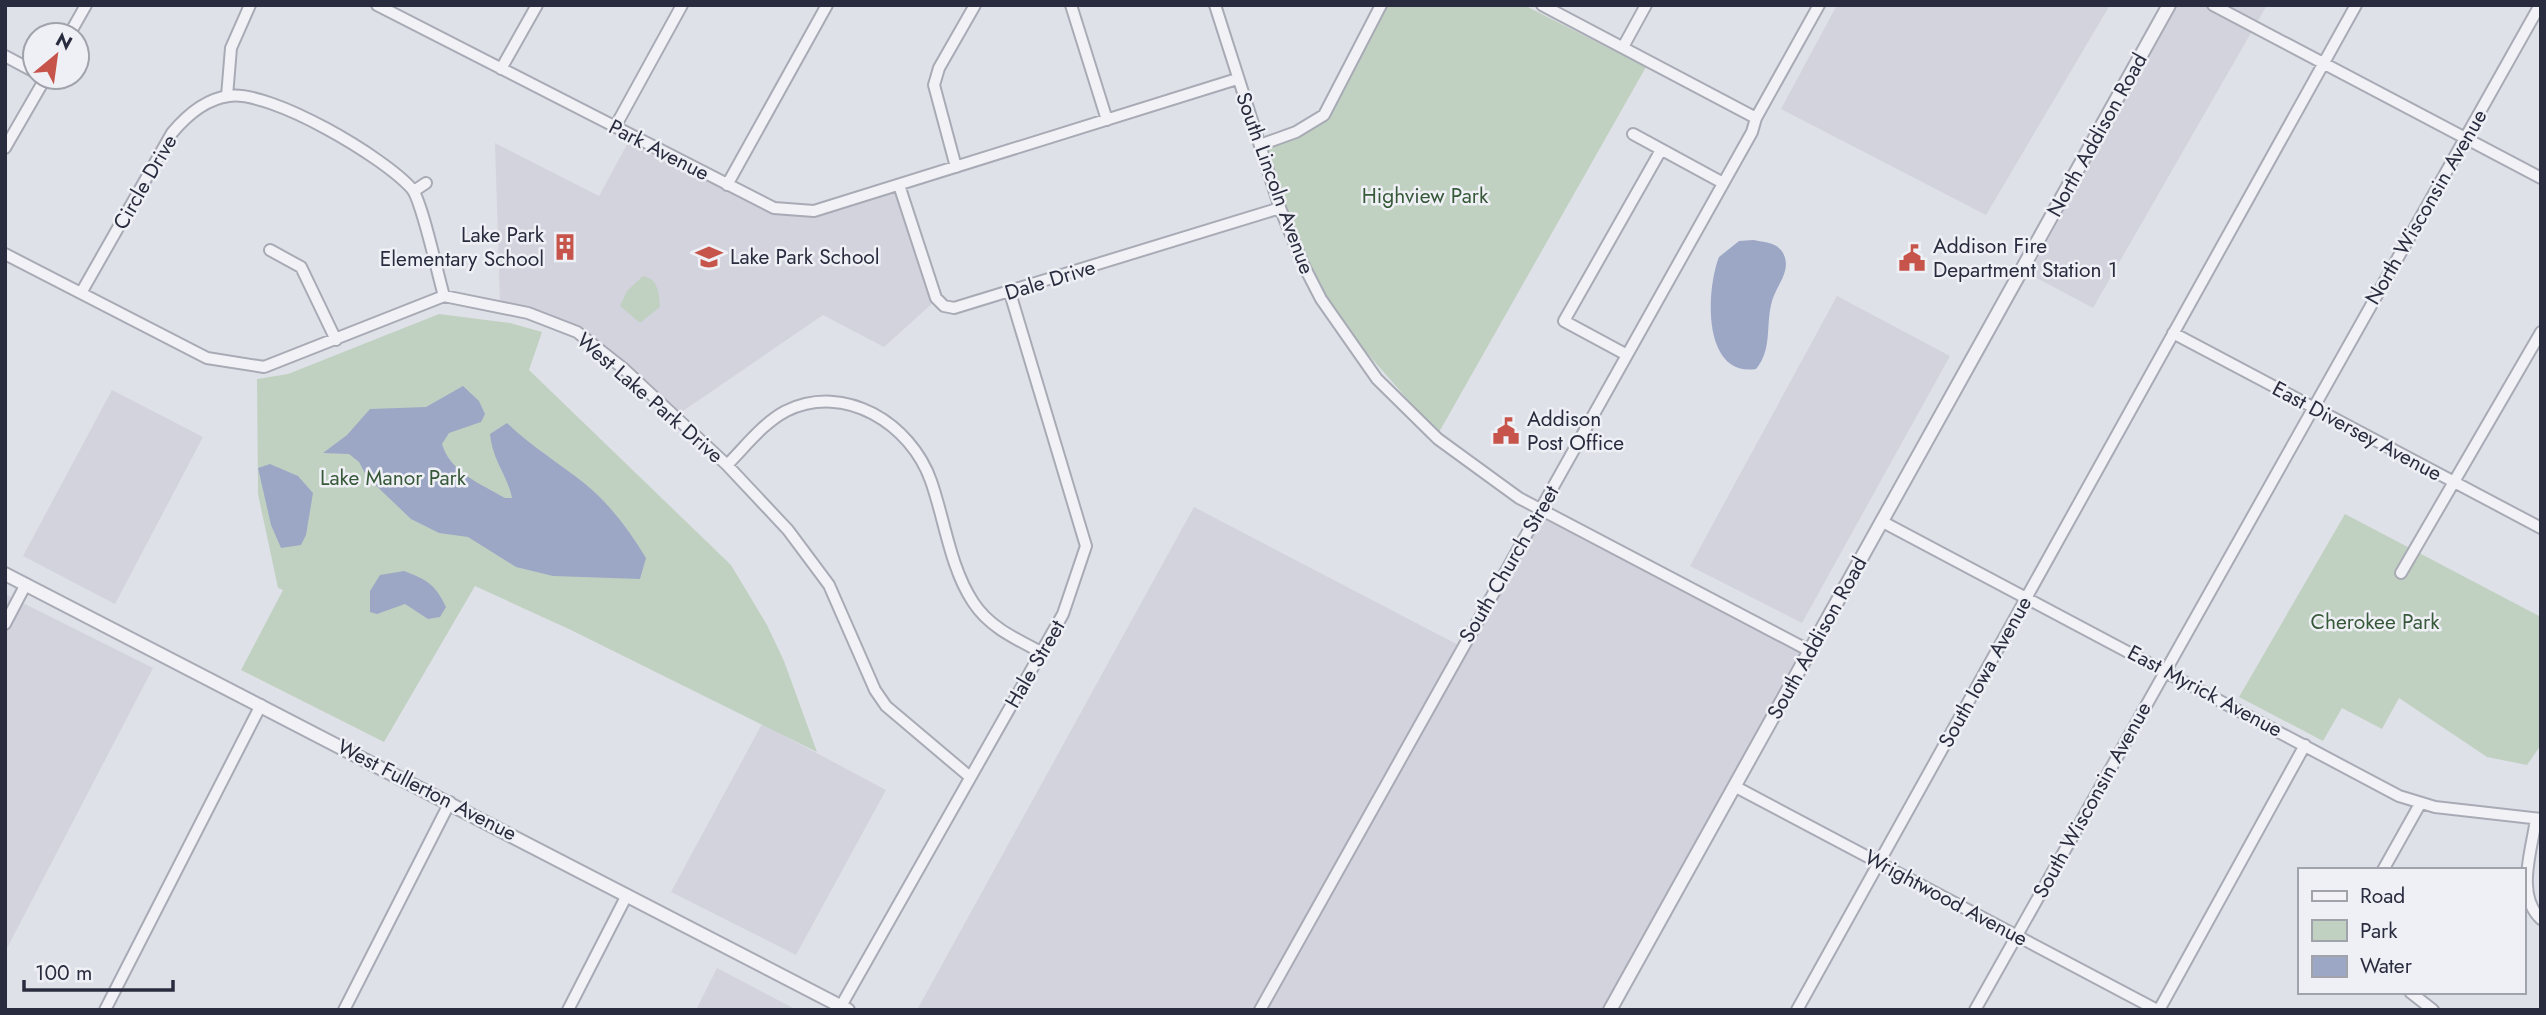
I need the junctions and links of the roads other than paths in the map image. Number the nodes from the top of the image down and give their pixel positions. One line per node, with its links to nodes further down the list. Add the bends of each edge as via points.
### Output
1 (86, 5): 19 (street)
2 (250, 5): 27 (street, via 231,48)
3 (377, 5): 18 (street, Park Avenue)
4 (537, 5): 24 (street)
5 (682, 5): 30 (street)
6 (827, 5): 40 (street)
7 (975, 5): 36 (street, via 939,68 935,96)
8 (1071, 5): 29 (street)
9 (1215, 5): 25 (street, South Lincoln Avenue)
10 (1381, 5): 33 (street, via 1324,116)
11 (1542, 5): 20 (street)
12 (1646, 5): 20 (street)
13 (1819, 5): 28 (street, South Church Street)
14 (2169, 5): 46 (street, North Addison Road)
15 (2213, 5): 22 (street)
16 (2356, 5): 22 (street, South Iowa Avenue)
17 (2540, 5): 32 (street, North Wisconsin Avenue)
18 (389, 8): 24 (street, Park Avenue)
19 (77, 21)
20 (1623, 47): 28 (street)
21 (5, 56): 23 (street)
22 (2324, 62): 32 (street); 51 (street, South Iowa Avenue)
23 (21, 65)
24 (501, 69): 30 (street, Park Avenue)
25 (1237, 79): 29 (street, Park Avenue); 33 (street, South Lincoln Avenue)
26 (37, 91): 34 (street)
27 (227, 96): 42 (street, Circle Drive, via 261,99 357,146); 47 (street, Circle Drive, via 203,104 172,133)
28 (1756, 118): 39 (street, South Church Street)
29 (1107, 120): 36 (street, Park Avenue)
30 (615, 127): 40 (street, Park Avenue)
31 (1633, 134): 35 (street)
32 (2465, 138): 37 (street); 54 (street, North Wisconsin Avenue)
33 (1260, 145): 43 (street, South Lincoln Avenue)
34 (5, 148)
35 (1661, 150): 39 (street); 53 (street, via 1564,321)
36 (956, 167): 41 (street, Park Avenue)
37 (2541, 178)
38 (426, 183): 42 (street)
39 (1723, 183): 53 (street, South Church Street)
40 (727, 185): 41 (street, Park Avenue, via 774,208 814,211)
41 (899, 185): 48 (street, Dale Drive, via 940,302 967,306)
42 (414, 191): 49 (street)
43 (1280, 208): 48 (street, Dale Drive); 57 (street, South Lincoln Avenue, via 1321,299 1377,379 1451,450)
44 (270, 250): 52 (street, via 301,267)
45 (5, 254): 47 (street)
46 (2024, 265): 58 (street, South Addison Road)
47 (81, 293): 52 (street, via 222,362 264,367)
48 (1010, 293): 66 (street, Hale Street, via 1086,546 1074,590)
49 (444, 296): 52 (street); 55 (street, West Lake Park Drive, via 528,313 577,332)
50 (2541, 332): 56 (street)
51 (2173, 333): 54 (street, East Diversey Avenue); 63 (street, South Iowa Avenue)
52 (336, 340)
53 (1627, 355): 57 (street, South Church Street)
54 (2312, 407): 56 (street, East Diversey Avenue); 67 (street, South Wisconsin Avenue)
55 (727, 465): 66 (street, via 774,418 802,405 834,402 878,416 922,461 972,601 996,626); 70 (street, West Lake Park Drive, via 819,568 886,706)
56 (2454, 482): 59 (street, East Diversey Avenue); 61 (street)
57 (1540, 509): 65 (street, South Lincoln Avenue); 85 (street, South Church Street)
58 (1881, 522): 63 (street, East Myrick Avenue); 65 (street, South Addison Road)
59 (2541, 528)
60 (5, 573): 62 (street, West Fullerton Avenue)
61 (2401, 573)
62 (26, 584): 64 (street); 68 (street, West Fullerton Avenue)
63 (2025, 597): 67 (street, East Myrick Avenue); 75 (street, South Iowa Avenue)
64 (5, 624)
65 (1810, 651): 71 (street, South Addison Road)
66 (1041, 652): 70 (street, Hale Street)
67 (2165, 670): 69 (street, East Myrick Avenue); 79 (street, South Wisconsin Avenue)
68 (261, 705): 72 (street, West Fullerton Avenue); 82 (street)
69 (2305, 745): 73 (street, East Myrick Avenue); 89 (street)
70 (970, 777): 81 (street, Hale Street)
71 (1734, 786): 75 (street, Wrightwood Avenue); 86 (street, South Addison Road)
72 (450, 802): 77 (street, West Fullerton Avenue); 83 (street)
73 (2420, 804): 74 (street, East Myrick Avenue); 76 (street)
74 (2538, 819): 78 (street, via 2526,890)
75 (1880, 863): 79 (street, Wrightwood Avenue); 87 (street, South Iowa Avenue)
76 (2385, 868)
77 (627, 895): 81 (street, West Fullerton Avenue); 84 (street)
78 (2541, 919)
79 (2017, 935): 88 (street, South Wisconsin Avenue); 89 (street, Wrightwood Avenue)
80 (2413, 994): 90 (street)
81 (844, 1008)
82 (105, 1010)
83 (344, 1010)
84 (568, 1010)
85 (1260, 1010)
86 (1610, 1010)
87 (1797, 1010)
88 (1975, 1010)
89 (2158, 1010)
90 (2433, 1010)

